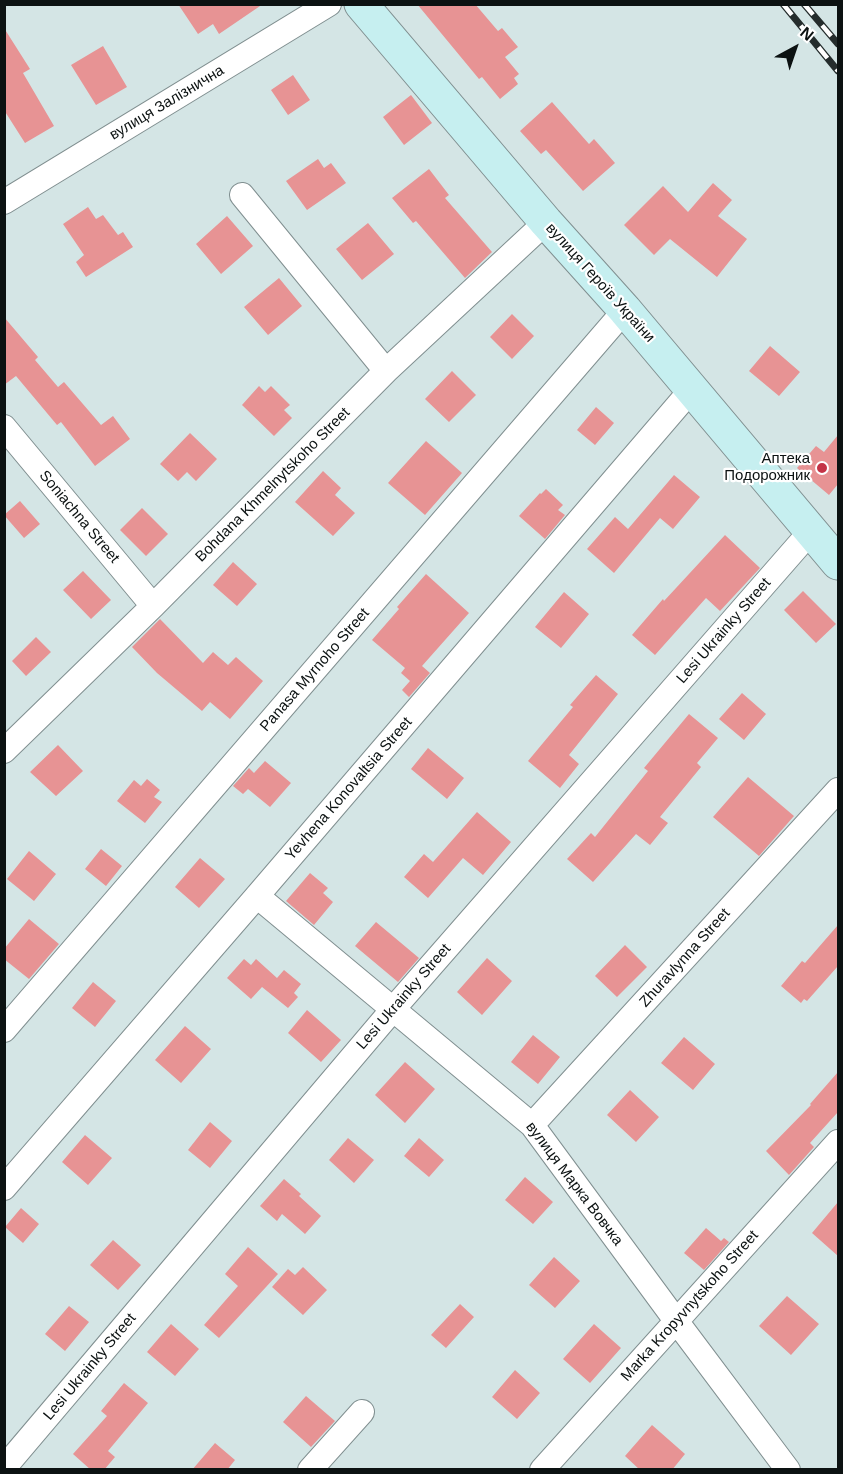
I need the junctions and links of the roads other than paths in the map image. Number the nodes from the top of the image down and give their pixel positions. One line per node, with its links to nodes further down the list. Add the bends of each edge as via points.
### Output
1 (329, 4): 4 (street, вулиця Залізнична)
2 (361, 4): 5 (street, вулиця Героїв України)
3 (242, 195): 7 (street)
4 (4, 202)
5 (546, 222): 6 (street, вулиця Героїв України); 7 (street, Bohdana Khmelnytskoho Street)
6 (625, 310): 8 (street, вулиця Героїв України); 17 (street, Panasa Myrnoho Street)
7 (386, 371): 12 (street, Bohdana Khmelnytskoho Street)
8 (692, 388): 10 (street, вулиця Героїв України); 15 (street, Yevhena Konovaltsia Street)
9 (4, 427): 12 (street, Soniachna Street)
10 (811, 531): 11 (street, вулиця Героїв України); 16 (street, Lesi Ukrainky Street)
11 (838, 562)
12 (153, 606): 13 (street, Bohdana Khmelnytskoho Street)
13 (4, 751)
14 (838, 790): 18 (street, Zhuravlynna Street)
15 (257, 896): 16 (street, вулиця Марка Вовчка); 20 (street, Yevhena Konovaltsia Street)
16 (394, 1008): 18 (street, вулиця Марка Вовчка); 23 (street, Lesi Ukrainky Street)
17 (4, 1030)
18 (532, 1125): 21 (street, вулиця Марка Вовчка)
19 (838, 1142): 21 (street, Marka Kropyvnytskoho Street)
20 (4, 1188)
21 (676, 1322): 25 (street, Marka Kropyvnytskoho Street); 26 (street, вулиця Марка Вовчка)
22 (362, 1412): 24 (street)
23 (4, 1468)
24 (310, 1470)
25 (542, 1470)
26 (788, 1470)

